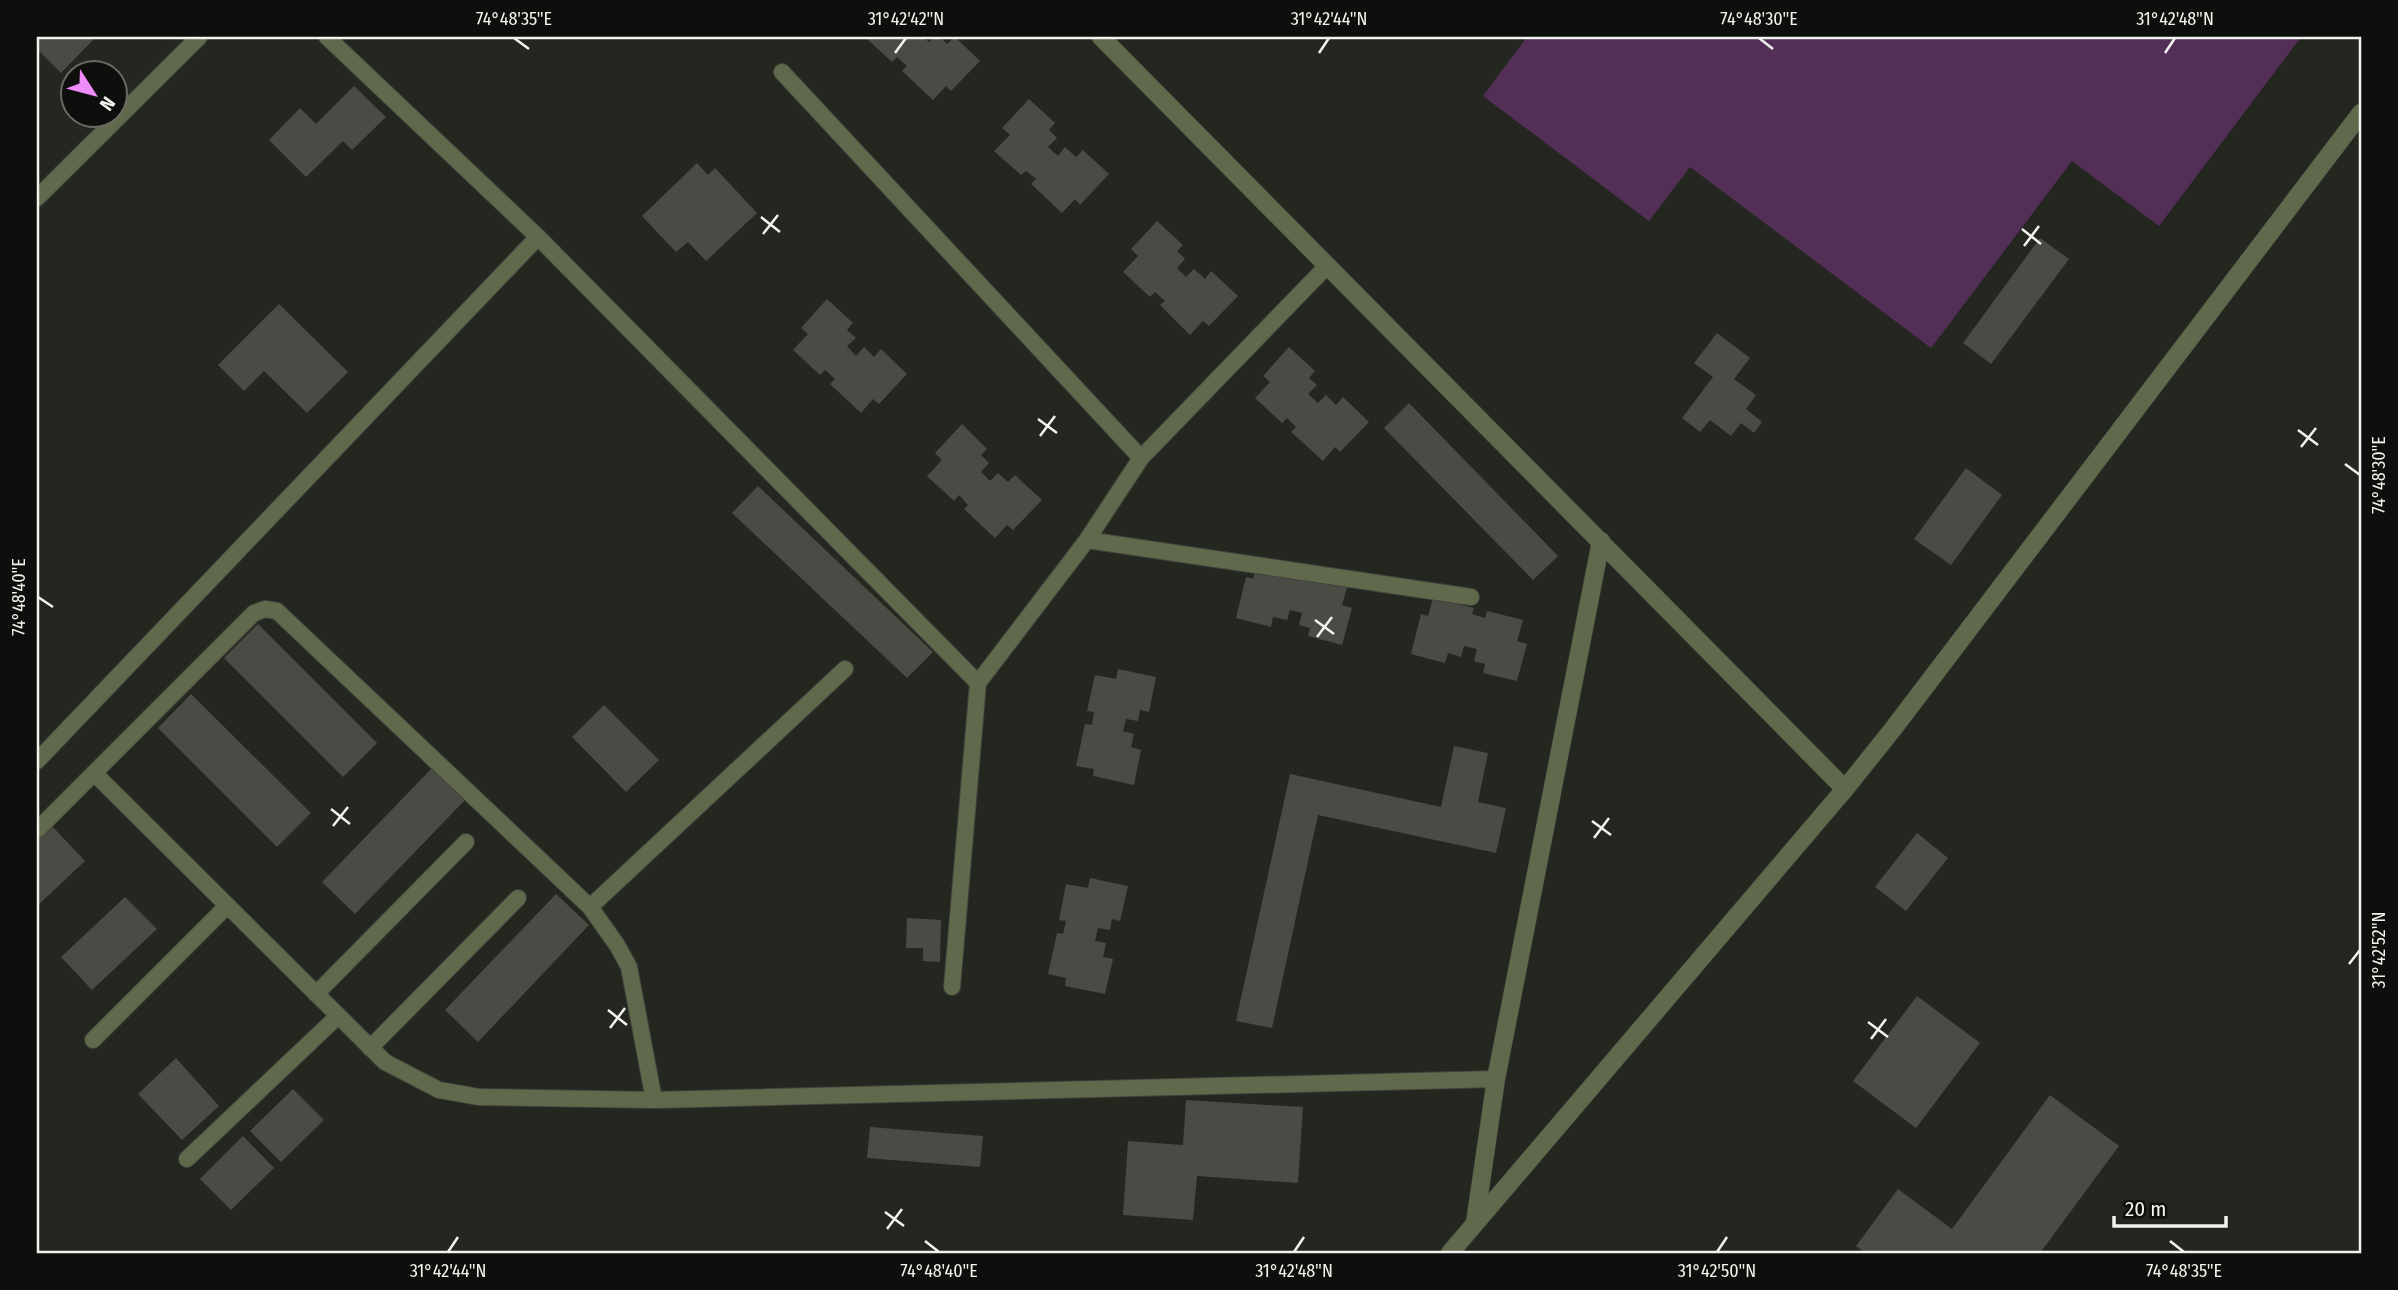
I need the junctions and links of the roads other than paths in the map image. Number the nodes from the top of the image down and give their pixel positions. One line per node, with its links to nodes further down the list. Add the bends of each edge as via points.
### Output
1 (199, 37): 6 (lane)
2 (327, 37): 7 (lane)
3 (1101, 37): 8 (street)
4 (782, 72): 9 (lane)
5 (2361, 113): 17 (street)
6 (37, 198)
7 (538, 237): 14 (lane); 15 (lane)
8 (1327, 266): 9 (lane); 11 (street)
9 (1141, 458): 10 (lane)
10 (1087, 540): 12 (lane); 14 (lane)
11 (1601, 541): 17 (street); 28 (street)
12 (1471, 597)
13 (845, 669): 22 (lane)
14 (978, 683): 23 (lane)
15 (37, 761)
16 (94, 773): 18 (lane); 21 (lane); 22 (lane, via 254,613 277,611)
17 (1846, 789): 31 (street)
18 (37, 830)
19 (466, 842): 24 (lane)
20 (518, 898): 27 (lane)
21 (227, 906): 24 (lane); 26 (lane)
22 (590, 907): 29 (lane, via 629,967)
23 (952, 987)
24 (316, 994): 25 (lane)
25 (338, 1016): 27 (lane); 30 (lane)
26 (93, 1040)
27 (370, 1048): 29 (lane, via 385,1062 439,1090 479,1097)
28 (1496, 1079): 29 (lane); 31 (street)
29 (654, 1100)
30 (187, 1159)
31 (1475, 1224): 32 (street)
32 (1450, 1253)

